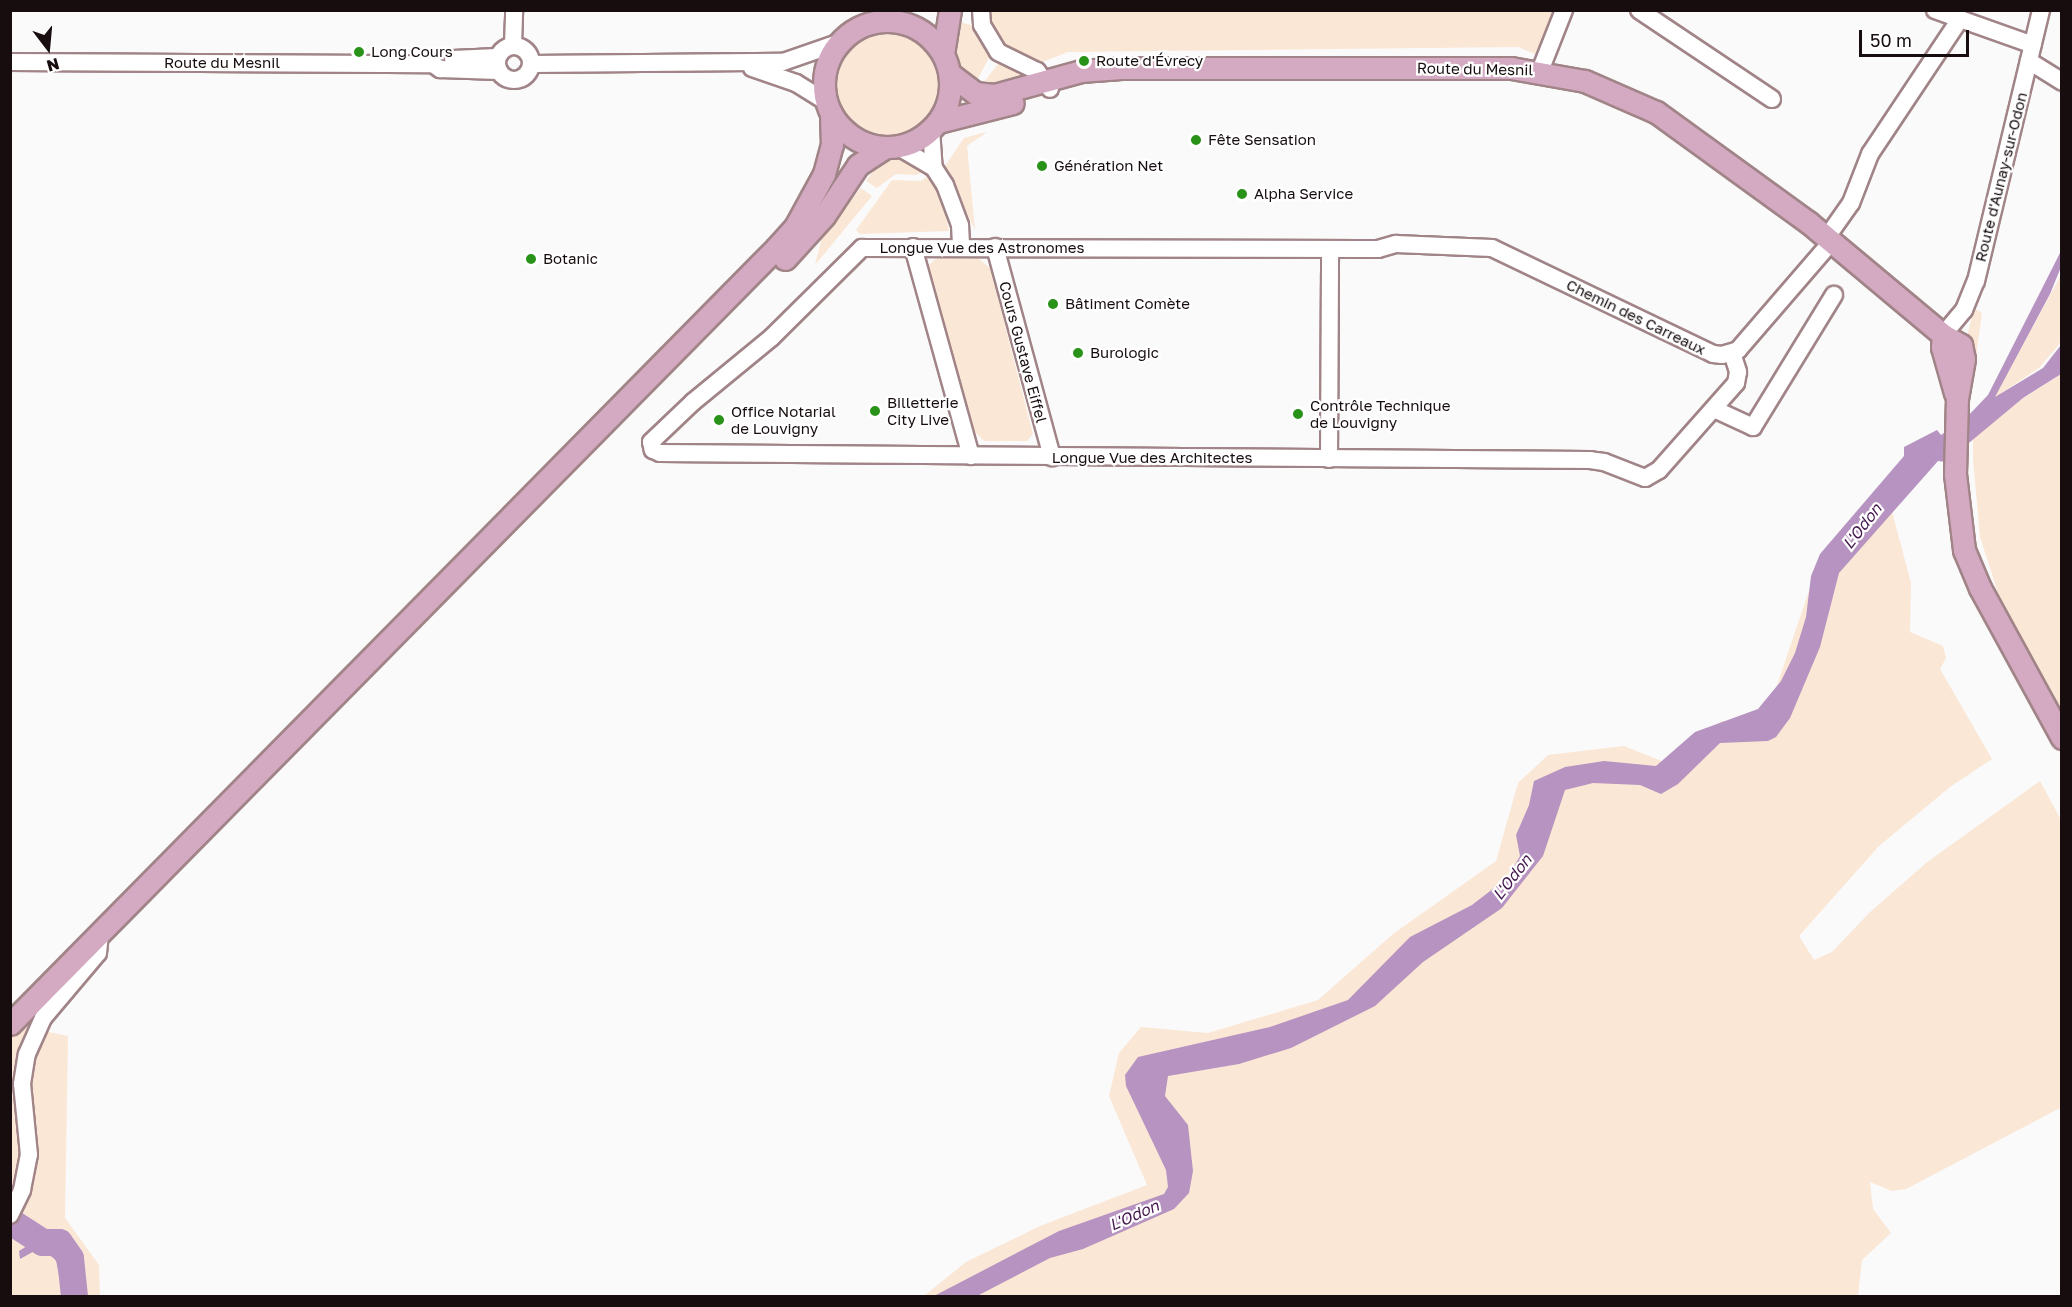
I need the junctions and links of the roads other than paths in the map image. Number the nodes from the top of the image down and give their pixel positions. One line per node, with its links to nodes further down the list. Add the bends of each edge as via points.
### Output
1 (514, 10): 11 (street)
2 (950, 10): 13 (main road)
3 (981, 10): 21 (street, via 982,25 998,52 1036,71)
4 (1564, 10): 18 (street)
5 (1639, 10): 22 (street)
6 (1935, 10): 9 (street)
7 (2041, 10): 12 (street, Route d'Aunay-sur-Odon)
8 (900, 16): 10 (main road, via 858,27); 13 (main road, via 923,31)
9 (1960, 20): 12 (street); 27 (street, via 1869,154 1851,203)
10 (838, 43): 17 (street, via 783,62); 23 (main road, via 825,70)
11 (513, 45): 15 (street); 16 (street, via 526,50)
12 (2031, 53): 20 (street); 34 (street, Route d'Aunay-sur-Odon, via 1973,289 1964,310)
13 (943, 54): 19 (main road)
14 (10, 62): 15 (street, Route du Mesnil, via 433,64 440,69)
15 (497, 64): 16 (street, via 514,80 526,75)
16 (531, 64): 17 (street)
17 (700, 64): 23 (street, via 762,69 796,83)
18 (1540, 71): 21 (main road, Route du Mesnil, via 1263,67 1103,70); 27 (main road, Route du Mesnil, via 1585,81 1656,112)
19 (950, 74): 21 (main road, Route du Mesnil, via 975,93 994,95); 24 (main road, via 948,99)
20 (2061, 82)
21 (1049, 85): 24 (main road, Route du Mesnil)
22 (1772, 99)
23 (828, 107): 25 (main road, via 854,138); 35 (main road, via 830,159 795,226)
24 (934, 125): 25 (main road); 26 (street)
25 (892, 146): 26 (street); 35 (main road, via 858,165 824,216 785,259 711,327)
26 (934, 168): 30 (street, via 960,225)
27 (1830, 239): 34 (main road, Route du Mesnil); 36 (street)
28 (1396, 244): 32 (street, Longue Vue des Astronomes, via 1378,249); 36 (street, Chemin des Carreaux, via 1491,248 1713,354)
29 (913, 247): 30 (street, Longue Vue des Astronomes); 38 (street, Longue Vue des Astronomes, via 862,248 772,337 655,435); 39 (street)
30 (961, 247): 31 (street, Longue Vue des Astronomes)
31 (995, 248): 32 (street, Longue Vue des Astronomes); 40 (street, Cours Gustave Eiffel)
32 (1330, 249): 41 (street)
33 (1834, 295): 37 (street, via 1753,427)
34 (1943, 335): 42 (main road, Route du Mesnil, via 1954,339 1963,352 1956,424 1957,518 1975,579)
35 (675, 352): 43 (main road)
36 (1732, 353): 37 (street, via 1739,377)
37 (1714, 409): 41 (street, Longue Vue des Architectes, via 1659,470 1648,477 1639,478 1611,464 1590,460)
38 (653, 450): 39 (street, Longue Vue des Architectes)
39 (971, 456): 40 (street, Longue Vue des Architectes)
40 (1052, 457): 41 (street, Longue Vue des Architectes)
41 (1329, 459)
42 (2061, 738)
43 (100, 934): 44 (main road); 45 (street, via 98,953 43,1018 27,1054 22,1084 29,1155 22,1190)
44 (10, 1024)
45 (12, 1213)

